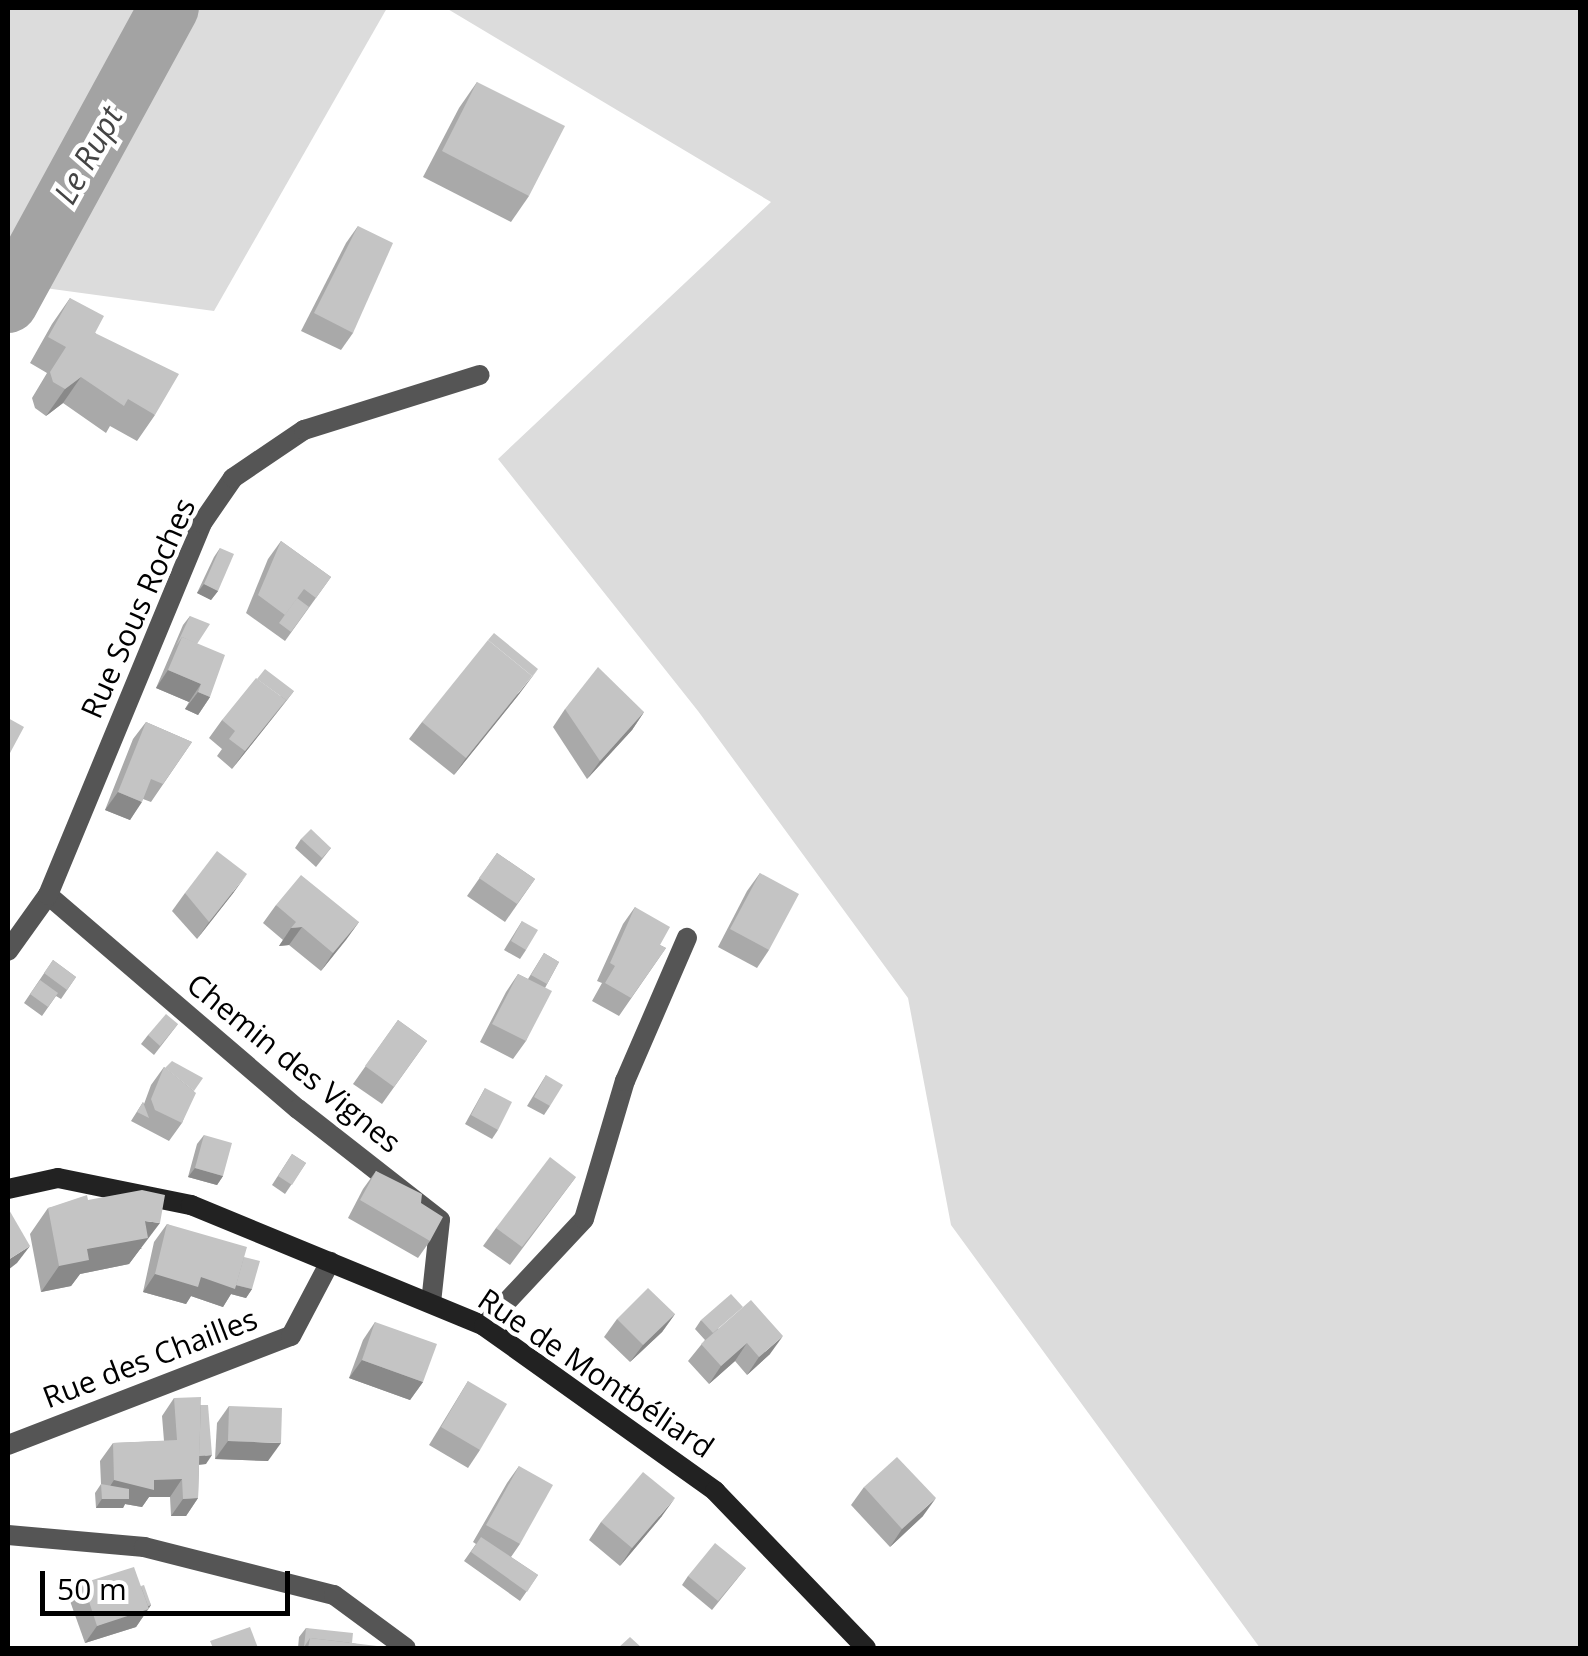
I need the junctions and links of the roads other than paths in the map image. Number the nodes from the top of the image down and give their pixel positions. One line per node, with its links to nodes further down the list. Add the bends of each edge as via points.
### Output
1 (480, 374): 2 (street, Rue Sous Roches, via 304,430 233,478 202,523)
2 (48, 895): 4 (street, Rue Sous Roches); 7 (street, Chemin des Vignes, via 298,1110 440,1220)
3 (687, 938): 8 (street, via 625,1081 584,1219)
4 (8, 950)
5 (8, 1189): 6 (street, Rue de Montbéliard, via 58,1178 191,1205)
6 (330, 1262): 7 (street, Rue de Montbéliard); 9 (street, Rue des Chailles, via 292,1336)
7 (432, 1303): 8 (street, Rue de Montbéliard)
8 (484, 1326): 13 (street, Rue de Montbéliard, via 715,1491)
9 (14, 1442): 10 (street)
10 (8, 1464)
11 (8, 1535): 12 (street, via 144,1547 334,1595)
12 (406, 1648)
13 (866, 1648)

